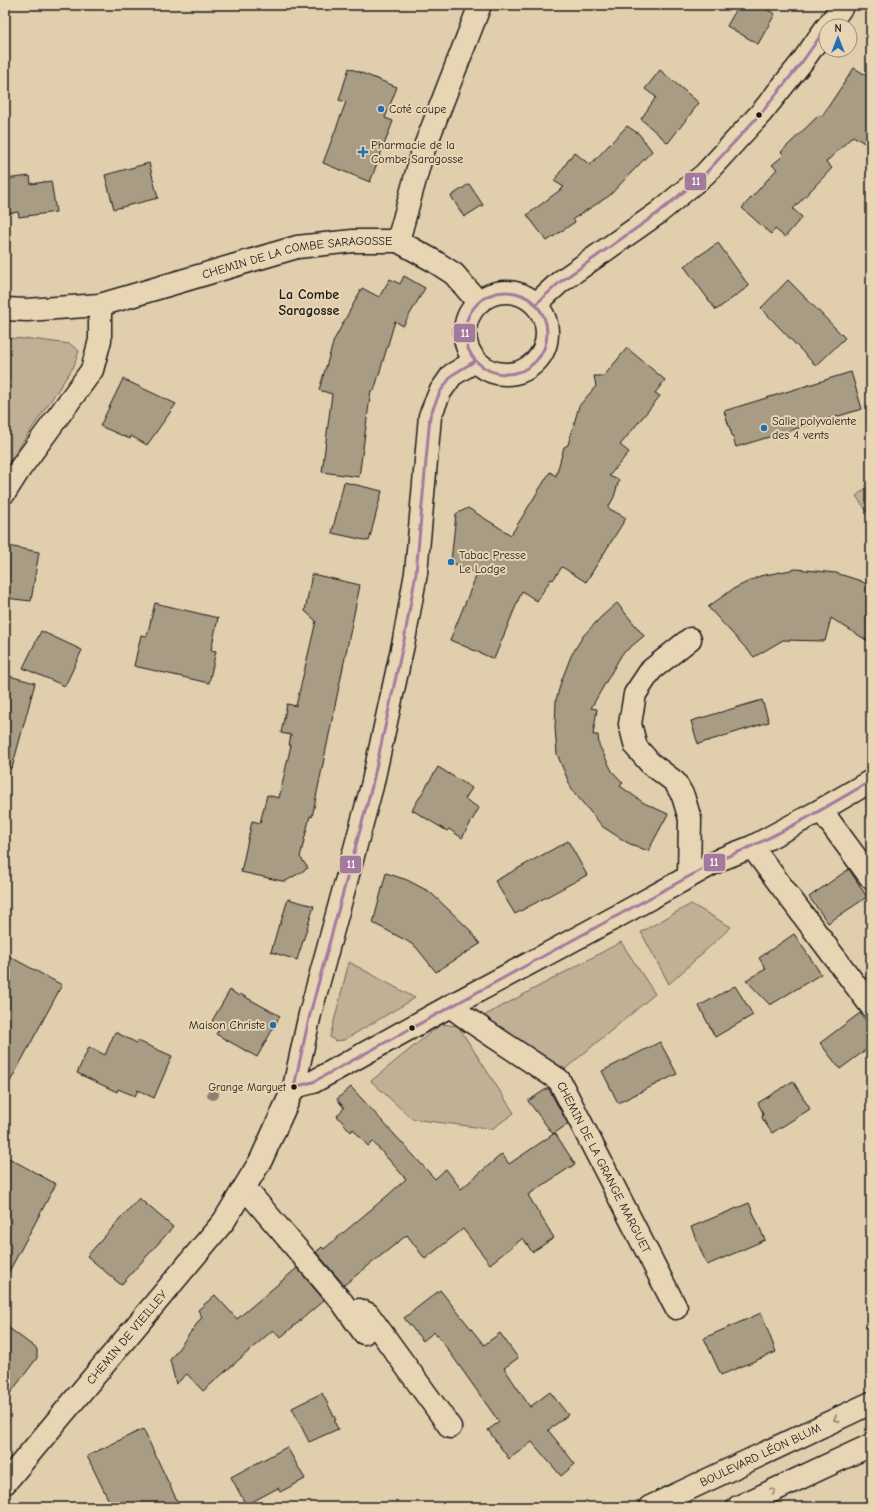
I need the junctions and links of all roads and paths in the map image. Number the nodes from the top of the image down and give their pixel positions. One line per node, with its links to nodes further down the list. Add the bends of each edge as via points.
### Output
1 (480, 5): 5 (street, via 422,154)
2 (843, 5): 3 (street)
3 (834, 18)
4 (818, 40): 7 (street, via 762,112 705,174 658,213 560,282)
5 (398, 241): 6 (street, CHEMIN DE LA COMBE SARAGOSSE, via 454,274); 8 (street, CHEMIN DE LA COMBE SARAGOSSE, via 353,241 297,247)
6 (478, 302): 7 (street, via 489,295 514,292); 10 (street, via 470,312 465,325 468,350)
7 (536, 304): 10 (street, via 544,316 547,341 534,363 524,370 511,374 486,369)
8 (100, 305): 9 (street, CHEMIN DE LA COMBE SARAGOSSE); 11 (street, via 100,340 92,370)
9 (5, 309)
10 (476, 361): 20 (street, CHEMIN DE VIEILLEY, via 452,375 440,392 430,416 416,573 404,640 372,786 310,1014)
11 (5, 492)
12 (690, 640): 16 (street, via 651,670 635,694 630,724 636,747 650,763 675,782 683,796 690,819)
13 (871, 781): 14 (street)
14 (821, 810): 15 (street); 17 (street)
15 (752, 847): 16 (street, via 721,858); 19 (street)
16 (689, 876): 18 (street)
17 (871, 878)
18 (450, 1006): 20 (street, via 313,1082); 23 (street, CHEMIN DE LA GRANGE MARGUET, via 559,1080)
19 (871, 1006)
20 (294, 1087): 21 (street, CHEMIN DE VIEILLEY, via 261,1160)
21 (245, 1188): 22 (street); 28 (street, CHEMIN DE VIEILLEY, via 224,1221)
22 (342, 1302): 24 (street); 26 (street, via 368,1314)
23 (676, 1308)
24 (364, 1333)
25 (871, 1403): 29 (street, BOULEVARD LÉON BLUM, one-way to 29)
26 (450, 1427)
27 (871, 1445): 30 (street, one-way to 27)
28 (5, 1483)
29 (650, 1507)
30 (738, 1507)

